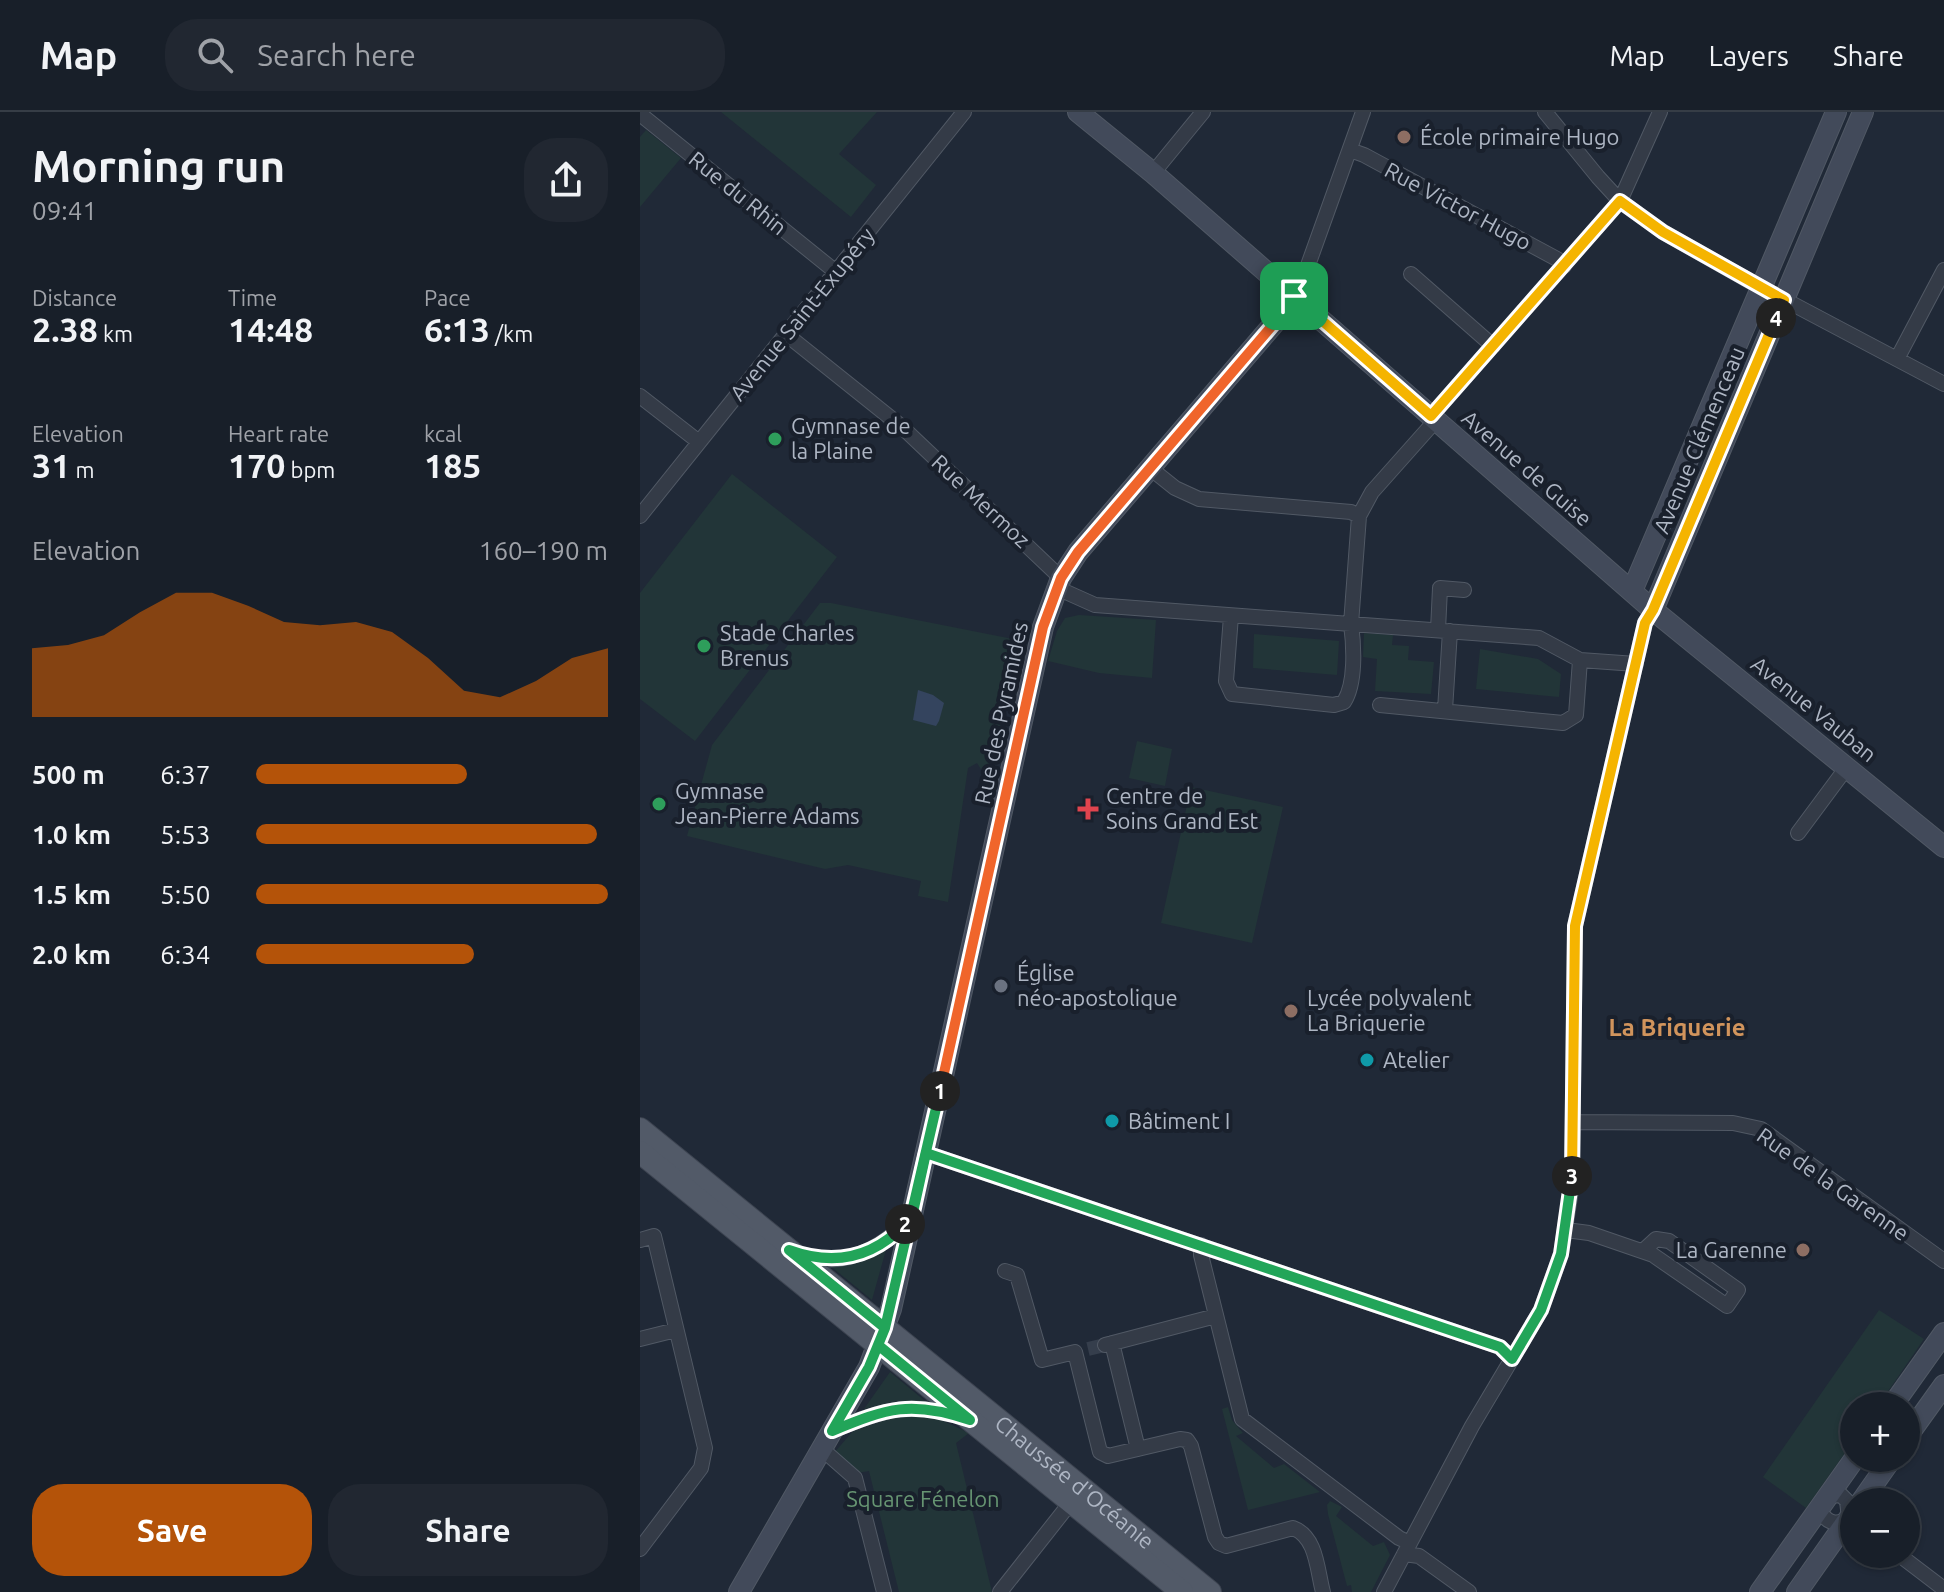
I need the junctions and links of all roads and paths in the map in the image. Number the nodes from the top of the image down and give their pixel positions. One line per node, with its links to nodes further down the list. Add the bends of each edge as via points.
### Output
1 (964, 112): 15 (street, Avenue Saint-Exupéry)
2 (1078, 112): 11 (street, Avenue de Guise)
3 (1203, 112): 11 (street)
4 (1363, 112): 10 (street)
5 (1545, 112): 12 (street)
6 (1660, 112): 12 (street)
7 (1836, 112): 17 (street, Avenue Clémenceau)
8 (1863, 112): 19 (street, Avenue Clémenceau)
9 (640, 114): 15 (street, Rue du Rhin)
10 (1350, 150): 13 (street, Rue Victor Hugo); 18 (street)
11 (1153, 173): 18 (street, Avenue de Guise)
12 (1620, 201): 13 (street); 17 (street)
13 (1564, 266): 21 (street)
14 (1944, 270): 22 (street)
15 (836, 272): 20 (street, Avenue Saint-Exupéry)
16 (1411, 274): 21 (street)
17 (1761, 288): 19 (street); 32 (street, Avenue Clémenceau)
18 (1294, 296): 25 (street, Avenue de Guise); 27 (street, Rue des Pyramides)
19 (1784, 300): 22 (street); 34 (street, Avenue Clémenceau)
20 (787, 335): 26 (street, Avenue Saint-Exupéry); 30 (street, Rue Mermoz, via 902,427)
21 (1493, 346): 25 (street)
22 (1897, 359): 23 (street)
23 (1944, 384)
24 (640, 396): 26 (street)
25 (1434, 418): 29 (street, via 1372,492); 32 (street, Avenue de Guise)
26 (699, 442): 28 (street, Avenue Saint-Exupéry)
27 (1150, 468): 29 (street, via 1199,499); 30 (street, Rue des Pyramides, via 1078,552)
28 (642, 511)
29 (1359, 516): 35 (street)
30 (1059, 583): 33 (street, Rue Mermoz, via 1095,605); 47 (street, Rue des Pyramides, via 1043,627)
31 (1464, 590): 36 (street, via 1440,588)
32 (1632, 591): 34 (street, Avenue de Guise)
33 (1231, 616): 35 (street, Rue Mermoz); 35 (street, via 1226,681 1232,694 1334,705 1344,702 1350,689)
34 (1649, 616): 38 (street); 41 (street, Avenue Vauban)
35 (1351, 624): 36 (street, Rue Mermoz)
36 (1444, 630): 37 (street, Rue Mermoz, via 1539,638); 40 (street)
37 (1580, 660): 38 (street); 40 (street, via 1576,715 1563,723)
38 (1636, 664): 44 (street, via 1575,926)
39 (1380, 705): 40 (street)
40 (1445, 710)
41 (1847, 767): 42 (street); 43 (street, Avenue Vauban)
42 (1798, 833)
43 (1944, 847)
44 (1573, 1122): 49 (street); 54 (street, Rue de la Garenne, via 1733,1123 1761,1129)
45 (640, 1129): 52 (main road, Chaussée d'Océanie)
46 (640, 1152): 59 (main road, Chaussée d'Océanie)
47 (926, 1153): 48 (street, Rue des Pyramides); 51 (street)
48 (912, 1217): 52 (street, via 868,1252 852,1257 827,1260); 59 (street, Rue des Pyramides)
49 (1566, 1230): 53 (street); 61 (street, via 1541,1310)
50 (647, 1238): 57 (street)
51 (1201, 1245): 56 (street); 61 (street, via 1500,1347)
52 (789, 1250): 59 (main road, Chaussée d'Océanie)
53 (1643, 1251): 53 (street, via 1727,1306 1738,1290 1669,1241 1656,1239)
54 (1944, 1261)
55 (1005, 1271): 67 (street, via 1017,1275 1042,1360 1082,1351 1100,1452 1108,1456)
56 (1216, 1316): 67 (street, via 1108,1344); 74 (street, via 1242,1419)
57 (676, 1330): 60 (street); 75 (street, via 705,1448 701,1468)
58 (1944, 1333): 63 (street)
59 (882, 1336): 65 (main road, Chaussée d'Océanie); 66 (street, Rue des Pyramides); 82 (main road, Chaussée d'Océanie)
60 (640, 1339)
61 (1512, 1359): 74 (street)
62 (1944, 1385): 64 (street)
63 (1902, 1392)
64 (1920, 1418)
65 (970, 1420): 66 (street, via 940,1410 891,1409); 71 (main road, Chaussée d'Océanie)
66 (827, 1440): 78 (street, Rue des Pyramides); 79 (street, via 855,1478)
67 (1138, 1449): 83 (street, via 1187,1440 1219,1543 1226,1546 1293,1528 1302,1532 1309,1538)
68 (1845, 1472): 70 (street)
69 (1840, 1495): 70 (street)
70 (1825, 1500): 72 (street, via 1822,1514); 86 (street)
71 (1071, 1502): 80 (street); 81 (main road, Chaussée d'Océanie)
72 (1840, 1523)
73 (1840, 1532): 87 (street)
74 (1407, 1548): 84 (street); 85 (street)
75 (640, 1549)
76 (1916, 1568): 77 (street)
77 (1944, 1589)
78 (739, 1592)
79 (884, 1592)
80 (1000, 1592)
81 (1182, 1592)
82 (1210, 1592)
83 (1323, 1592)
84 (1384, 1592)
85 (1469, 1592)
86 (1760, 1592)
87 (1797, 1592)

